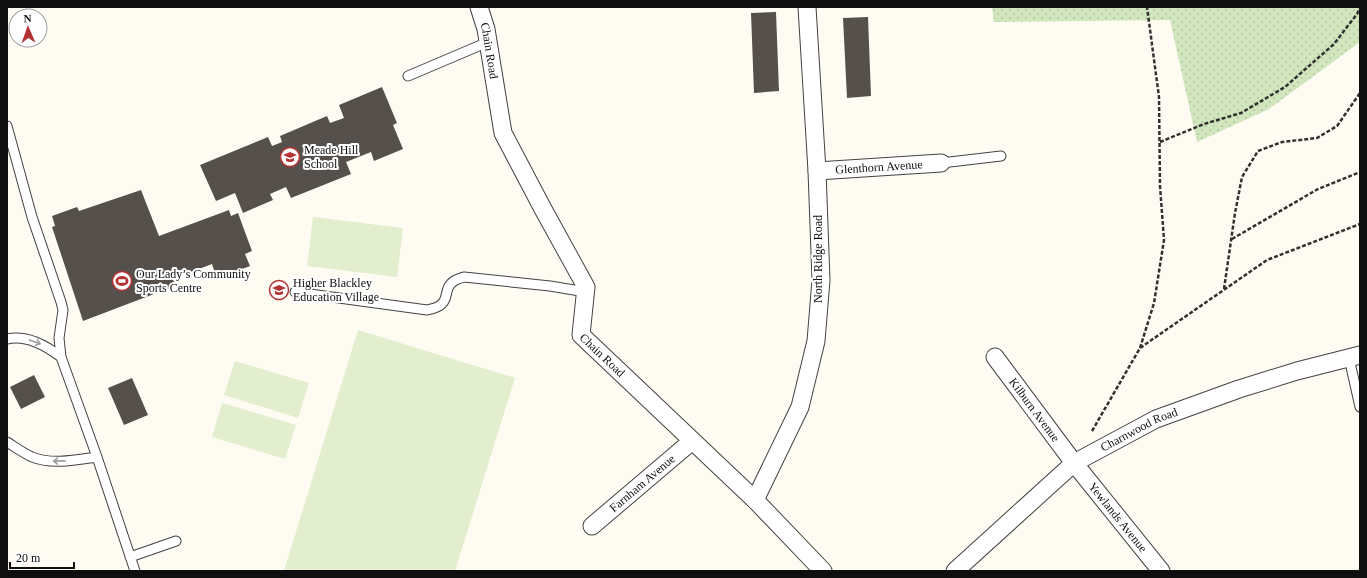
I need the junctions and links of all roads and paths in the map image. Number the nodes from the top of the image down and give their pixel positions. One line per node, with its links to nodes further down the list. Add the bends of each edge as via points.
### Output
1 (479, 7): 5 (street, Chain Road)
2 (807, 7): 12 (street, North Ridge Road)
3 (1147, 7): 9 (path, via 1159,97)
4 (1360, 8): 9 (path, via 1334,44 1285,86 1242,113 1204,124)
5 (488, 42): 6 (lane); 18 (street, Chain Road, via 503,133 586,287)
6 (408, 76)
7 (1360, 94): 15 (path, via 1337,126 1318,138 1282,142 1258,151 1242,177)
8 (7, 126): 21 (lane, via 32,217 63,310 59,338)
9 (1160, 142): 20 (path, via 1164,240 1154,303)
10 (1001, 156): 11 (lane)
11 (940, 163): 12 (street, Glenthorn Avenue)
12 (817, 172): 30 (street, North Ridge Road, via 821,280 816,340 800,407)
13 (1360, 172): 15 (path, via 1318,189)
14 (1360, 224): 16 (path, via 1267,260)
15 (1231, 240): 16 (path)
16 (1224, 290): 20 (path)
17 (295, 292): 18 (lane, via 427,310 443,304 450,285 464,277)
18 (586, 292): 26 (street, Chain Road, via 581,335)
19 (7, 339): 21 (lane, one-way to 21, via 36,342)
20 (1140, 348): 25 (path)
21 (60, 356): 28 (lane)
22 (1354, 356): 24 (lane); 29 (street, Charnwood Road, via 1239,389 1156,419)
23 (995, 357): 29 (street, Kilburn Avenue)
24 (1360, 407)
25 (1090, 436)
26 (692, 441): 30 (street, Chain Road); 31 (street, Farnham Avenue)
27 (7, 442): 28 (lane, one-way to 27, via 53,462 32,457)
28 (98, 457): 33 (lane)
29 (1074, 463): 36 (street, Charnwood Road); 37 (street, Yewlands Avenue)
30 (755, 500): 35 (street, Chain Road)
31 (592, 526)
32 (176, 541): 33 (lane)
33 (130, 557): 34 (lane)
34 (135, 571)
35 (822, 571)
36 (955, 571)
37 (1161, 571)

